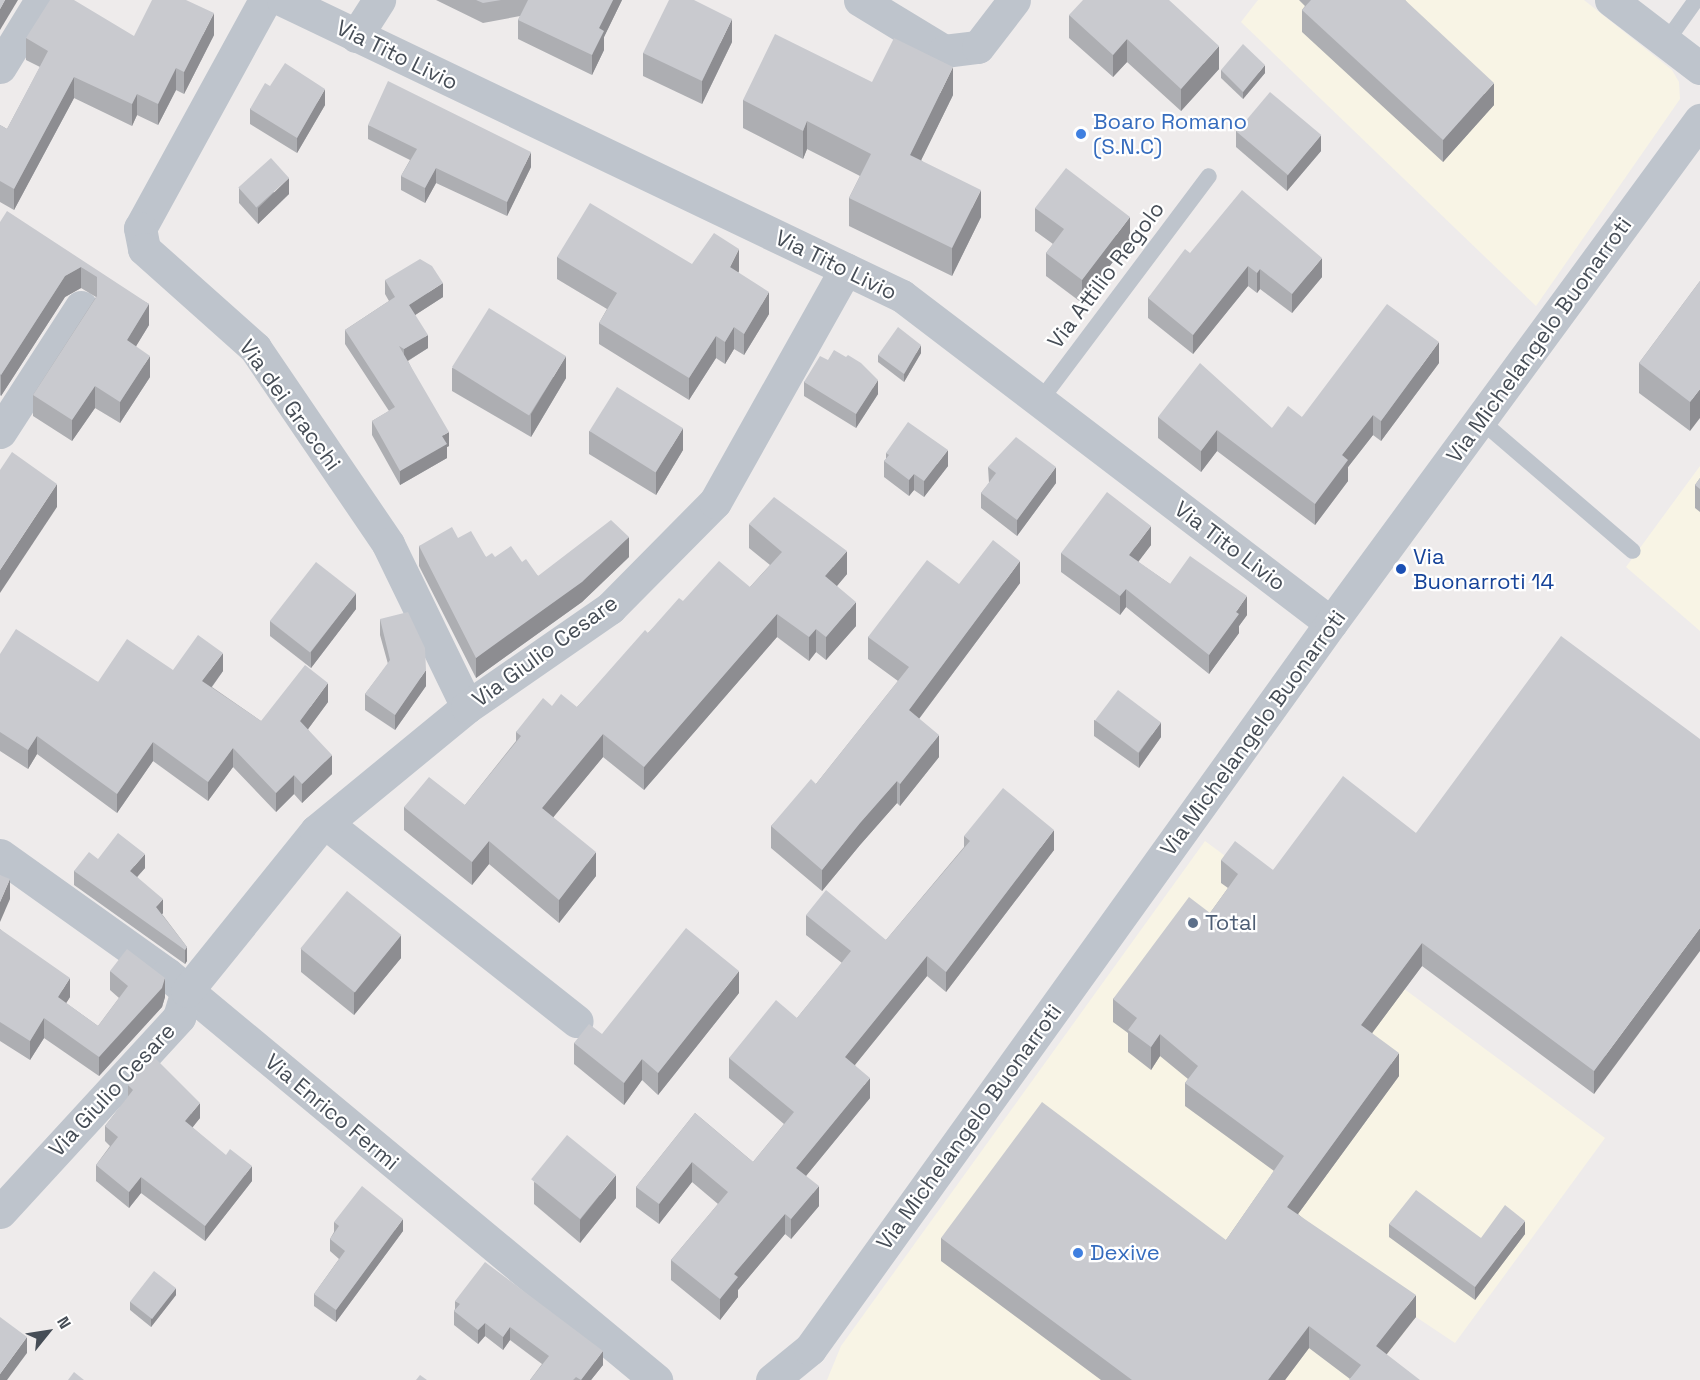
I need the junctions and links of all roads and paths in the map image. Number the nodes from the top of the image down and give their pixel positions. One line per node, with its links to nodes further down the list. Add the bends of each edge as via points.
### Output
1 (41, 0): 11 (street)
2 (265, 0): 22 (street, Via dei Gracchi, via 140,228 144,249 255,348 388,544)
3 (283, 0): 9 (street, Via Tito Livio)
4 (379, 0): 9 (street)
5 (860, 0): 6 (street, via 944,51 978,47)
6 (1014, 0)
7 (1611, 0): 10 (street)
8 (1696, 0): 10 (lane)
9 (356, 36): 15 (street, Via Tito Livio)
10 (1666, 42): 12 (street)
11 (0, 67)
12 (1700, 68)
13 (1700, 120): 18 (street, Via Michelangelo Buonarroti)
14 (1209, 176): 17 (lane, Via Attilio Regolo)
15 (846, 269): 17 (street, Via Tito Livio, via 902,296); 22 (street, Via Giulio Cesare, via 715,502 610,608)
16 (81, 307): 19 (street)
17 (1040, 401): 21 (street, Via Tito Livio)
18 (1480, 420): 20 (lane); 21 (street, Via Michelangelo Buonarroti)
19 (0, 432)
20 (1633, 551)
21 (1331, 623): 28 (street, Via Michelangelo Buonarroti)
22 (468, 707): 23 (street, Via Giulio Cesare)
23 (327, 824): 25 (street, Via Giulio Cesare, via 316,831); 26 (street)
24 (0, 855): 25 (street, Via Enrico Fermi)
25 (187, 991): 27 (street, Via Giulio Cesare, via 179,1017); 29 (street, Via Enrico Fermi)
26 (576, 1021)
27 (0, 1212)
28 (807, 1364): 30 (street, Via Michelangelo Buonarroti)
29 (656, 1380)
30 (772, 1380)

